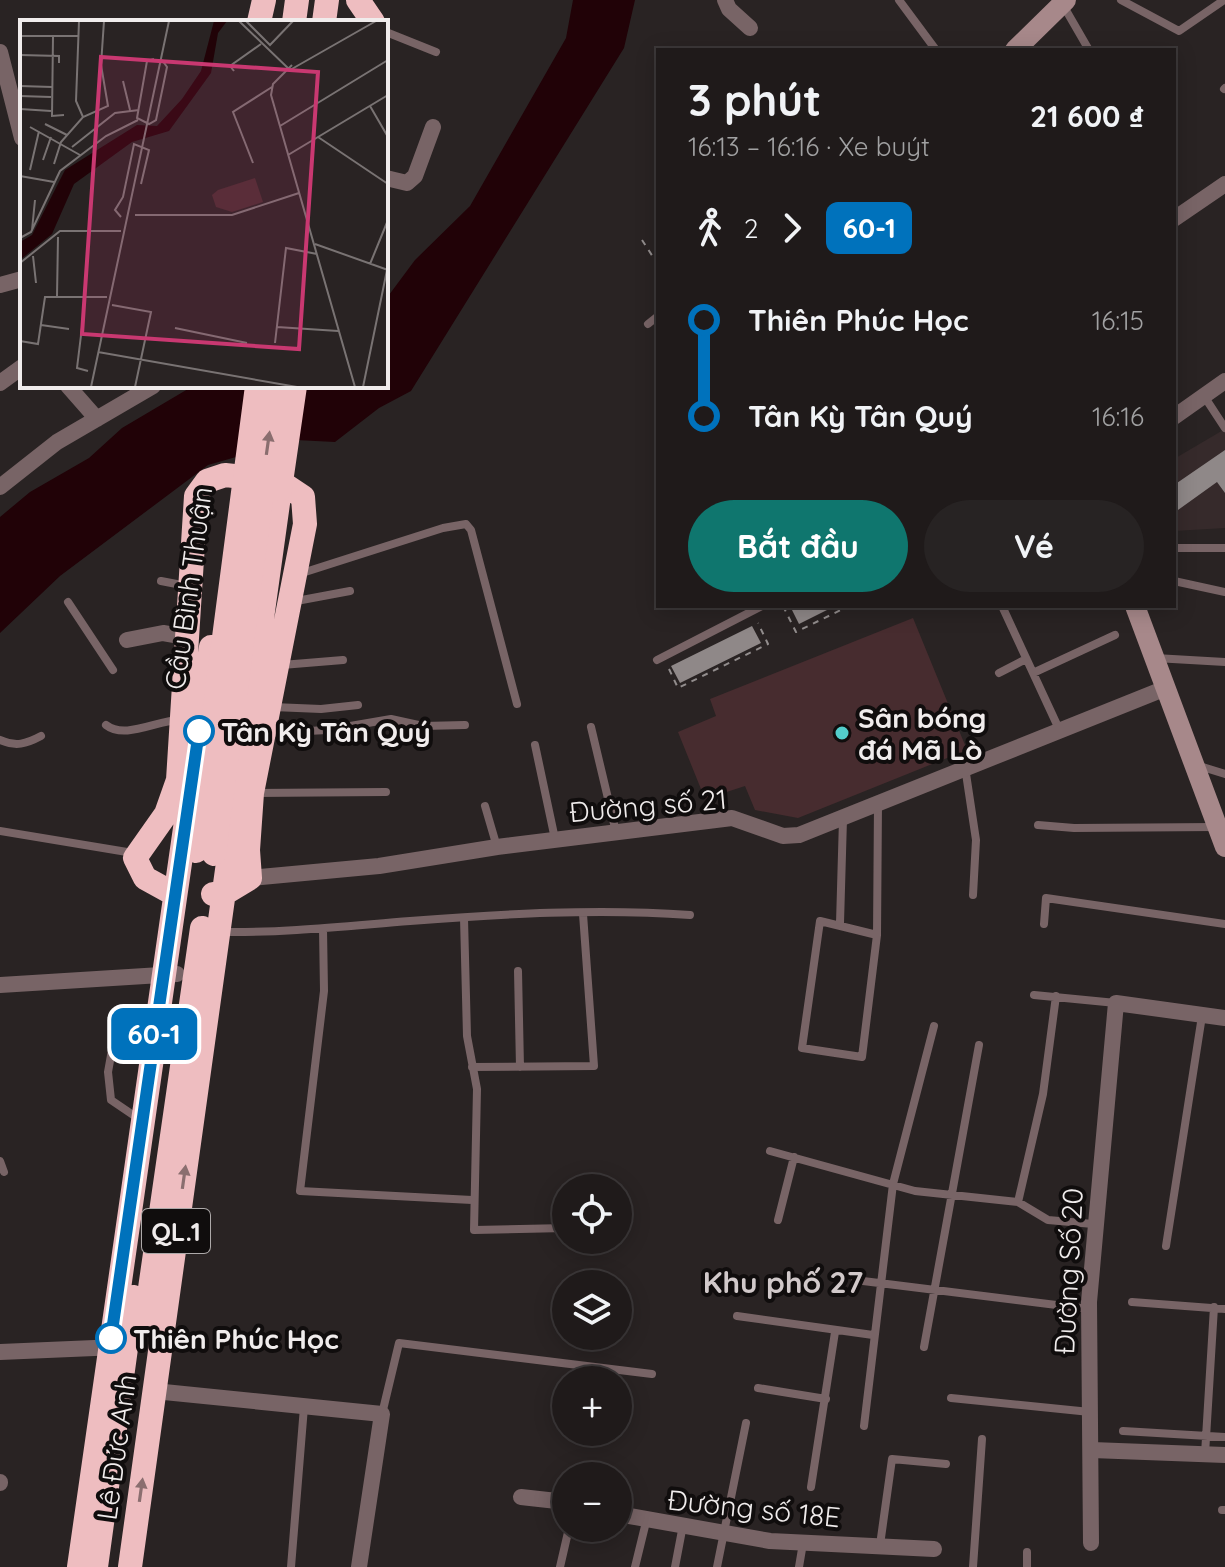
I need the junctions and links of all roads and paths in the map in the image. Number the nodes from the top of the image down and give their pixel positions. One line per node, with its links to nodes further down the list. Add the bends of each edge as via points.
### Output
1 (264, 0): 10 (highway)
2 (343, 0): 9 (highway)
3 (358, 0): 11 (highway)
4 (725, 0): 12 (street)
5 (899, 0): 15 (lane)
6 (1121, 0): 7 (lane, via 1179,31)
7 (1224, 0)
8 (1064, 2): 14 (main road); 16 (lane)
9 (314, 13)
10 (259, 20)
11 (372, 20)
12 (750, 28)
13 (388, 33): 18 (lane)
14 (1026, 46)
15 (935, 48)
16 (1088, 48)
17 (0, 52): 20 (street)
18 (436, 52)
19 (433, 127): 21 (street, via 415,176 407,183)
20 (20, 130)
21 (388, 178)
22 (1225, 184): 23 (street)
23 (1176, 218)
24 (642, 240): 25 (path)
25 (656, 257)
26 (20, 280): 27 (street)
27 (0, 285)
28 (656, 318): 29 (lane)
29 (648, 324)
30 (20, 368): 32 (street)
31 (1225, 381): 39 (street)
32 (0, 383)
33 (70, 388): 41 (street)
34 (150, 388): 41 (street)
35 (246, 388): 103 (highway, Cầu Bình Thuận / QL.1)
36 (257, 388): 100 (highway, Cầu Bình Thuận / QL.1, bridge)
37 (276, 388): 100 (highway, QL.1, one-way to 37, bridge)
38 (295, 388): 104 (highway, Lê Đức Anh / QL.1, bridge, via 233,812)
39 (1203, 396): 40 (street); 42 (lane)
40 (1176, 416)
41 (97, 419): 43 (street, via 57,442)
42 (1225, 428)
43 (0, 487)
44 (1176, 548): 45 (lane)
45 (1225, 548)
46 (294, 575): 49 (highway, via 305,524 303,497 279,481 225,475 207,481 196,496); 53 (highway); 73 (lane, via 466,524)
47 (161, 581): 49 (lane)
48 (1176, 581): 51 (lane)
49 (192, 587): 61 (highway)
50 (350, 591): 53 (lane)
51 (1225, 592)
52 (68, 602): 69 (lane)
53 (288, 603): 68 (highway)
54 (758, 608): 59 (lane)
55 (784, 608): 56 (path, via 796,632)
56 (845, 608)
57 (1003, 608): 65 (lane)
58 (1136, 608): 63 (main road)
59 (752, 611): 64 (lane); 64 (path, via 768,644 678,688)
60 (1115, 635): 71 (lane)
61 (186, 637): 62 (street, via 163,633); 76 (highway)
62 (127, 640)
63 (1154, 658): 67 (lane); 72 (main road)
64 (660, 659)
65 (1026, 659): 70 (lane); 71 (lane)
66 (343, 660): 68 (lane)
67 (1225, 662)
68 (277, 665): 75 (highway)
69 (113, 670)
70 (999, 673)
71 (1033, 673): 80 (lane)
72 (1166, 688): 80 (street, Đường số 21); 85 (main road)
73 (517, 704)
74 (358, 705): 75 (lane)
75 (268, 707): 81 (highway)
76 (181, 720): 77 (lane, via 129,731); 101 (highway, via 173,798)
77 (106, 725)
78 (465, 725): 81 (lane, via 423,726 391,719)
79 (591, 727): 96 (lane)
80 (1059, 729): 86 (street, Đường số 21)
81 (263, 733): 89 (highway)
82 (41, 736): 83 (lane, via 25,744)
83 (0, 740)
84 (535, 745): 97 (lane)
85 (1195, 765): 87 (lane); 94 (main road)
86 (965, 766): 90 (street, Đường số 21); 105 (lane, via 976,840)
87 (1225, 774)
88 (386, 792): 89 (lane)
89 (252, 793): 102 (highway)
90 (878, 802): 92 (street, Đường số 21); 114 (lane)
91 (485, 806): 98 (lane)
92 (843, 818): 96 (street, Đường số 21, via 783,836 732,818); 109 (lane)
93 (1038, 825): 94 (lane)
94 (1217, 827): 99 (main road)
95 (0, 831): 101 (lane)
96 (616, 832): 97 (street, Đường số 21)
97 (555, 839): 98 (street, Đường số 21)
98 (497, 847): 102 (street, Đường số 21, via 379,866)
99 (1225, 847)
100 (205, 852): 104 (highway, Lê Đức Anh / QL.1); 116 (highway, Lê Đức Anh / QL.1)
101 (136, 854): 103 (highway, via 145,878)
102 (250, 878): 104 (highway)
103 (174, 894): 116 (highway, Lê Đức Anh / QL.1)
104 (215, 894): 113 (highway, Lê Đức Anh / QL.1); 188 (highway, Lê Đức Anh / QL.1, via 190,994)
105 (973, 895)
106 (583, 914): 107 (lane); 108 (lane); 127 (lane, via 594,1066)
107 (690, 915)
108 (464, 918): 112 (lane); 126 (lane)
109 (840, 923): 114 (lane); 114 (lane, via 820,921 802,1048 862,1057)
110 (1044, 924): 111 (lane, via 1046,898)
111 (1225, 924)
112 (323, 929): 113 (lane); 135 (lane, via 324,991 300,1191)
113 (217, 931): 157 (highway, Lê Đức Anh / QL.1, one-way to 113)
114 (877, 935)
115 (518, 971): 127 (lane)
116 (171, 973): 117 (street); 122 (highway, Lê Đức Anh / QL.1); 140 (highway, Lê Đức Anh / QL.1)
117 (0, 985)
118 (1034, 995): 119 (lane)
119 (1056, 996): 120 (lane); 136 (lane, via 1043,1094)
120 (1116, 1003): 121 (street); 138 (street, Đường Số 20)
121 (1202, 1015): 123 (street); 141 (lane)
122 (156, 1018): 128 (highway, Lê Đức Anh / QL.1); 128 (lane, via 136,1020 115,1033 108,1072 111,1100)
123 (1225, 1018)
124 (934, 1026): 133 (lane)
125 (979, 1045): 134 (lane)
126 (472, 1067): 127 (lane); 135 (lane, via 477,1089)
127 (520, 1067)
128 (143, 1121): 140 (highway, Lê Đức Anh / QL.1)
129 (770, 1151): 130 (lane)
130 (794, 1157): 133 (lane); 137 (lane)
131 (0, 1161): 132 (lane)
132 (4, 1172)
133 (893, 1184): 134 (lane); 143 (lane)
134 (950, 1195): 136 (lane); 144 (lane)
135 (472, 1200): 139 (lane, via 474,1230)
136 (1018, 1202): 138 (lane, via 1048,1220)
137 (778, 1220)
138 (1093, 1224): 147 (street, Đường Số 20)
139 (552, 1228)
140 (134, 1235): 152 (highway, Lê Đức Anh / QL.1)
141 (1166, 1246)
142 (855, 1280): 143 (lane)
143 (880, 1286): 144 (lane); 151 (lane)
144 (933, 1290): 147 (lane); 153 (lane)
145 (1132, 1302): 146 (lane)
146 (1214, 1307): 148 (lane); 166 (lane)
147 (1089, 1309): 161 (street, Đường Số 20)
148 (1225, 1309)
149 (737, 1316): 150 (lane)
150 (835, 1332): 151 (lane); 159 (lane)
151 (873, 1335): 164 (lane)
152 (118, 1347): 154 (street); 186 (highway, Lê Đức Anh / QL.1); 187 (highway, Lê Đức Anh / QL.1)
153 (924, 1347)
154 (0, 1352)
155 (652, 1374): 162 (lane, via 399,1343)
156 (758, 1388): 159 (lane)
157 (154, 1391): 160 (street); 189 (highway, Lê Đức Anh / QL.1, one-way to 157)
158 (951, 1398): 161 (lane)
159 (826, 1399): 173 (lane)
160 (304, 1407): 162 (street); 190 (lane)
161 (1090, 1412): 169 (street, Đường Số 20)
162 (382, 1414): 191 (street)
163 (746, 1423): 179 (lane)
164 (864, 1426)
165 (1123, 1431): 166 (lane)
166 (1207, 1436): 167 (lane); 170 (lane)
167 (1225, 1437)
168 (982, 1439): 197 (lane)
169 (1092, 1450): 170 (street); 182 (street, Đường Số 20)
170 (1205, 1455): 171 (street)
171 (1225, 1455)
172 (946, 1464): 183 (lane, via 892,1459)
173 (811, 1487)
174 (521, 1497): 175 (street)
175 (552, 1500)
176 (632, 1518): 177 (street, Đường số 18E)
177 (646, 1522): 178 (street, Đường số 18E); 193 (lane)
178 (683, 1525): 179 (street, Đường số 18E); 194 (lane)
179 (723, 1532): 181 (street, Đường số 18E); 195 (lane)
180 (566, 1542): 192 (lane)
181 (803, 1542): 183 (street, Đường số 18E); 196 (lane)
182 (1091, 1543)
183 (880, 1545): 184 (street, Đường số 18E)
184 (934, 1549)
185 (1027, 1552): 198 (lane)
186 (79, 1567)
187 (96, 1567)
188 (112, 1567)
189 (130, 1567)
190 (293, 1567)
191 (359, 1567)
192 (560, 1567)
193 (635, 1567)
194 (675, 1567)
195 (717, 1567)
196 (799, 1567)
197 (973, 1567)
198 (1027, 1567)

